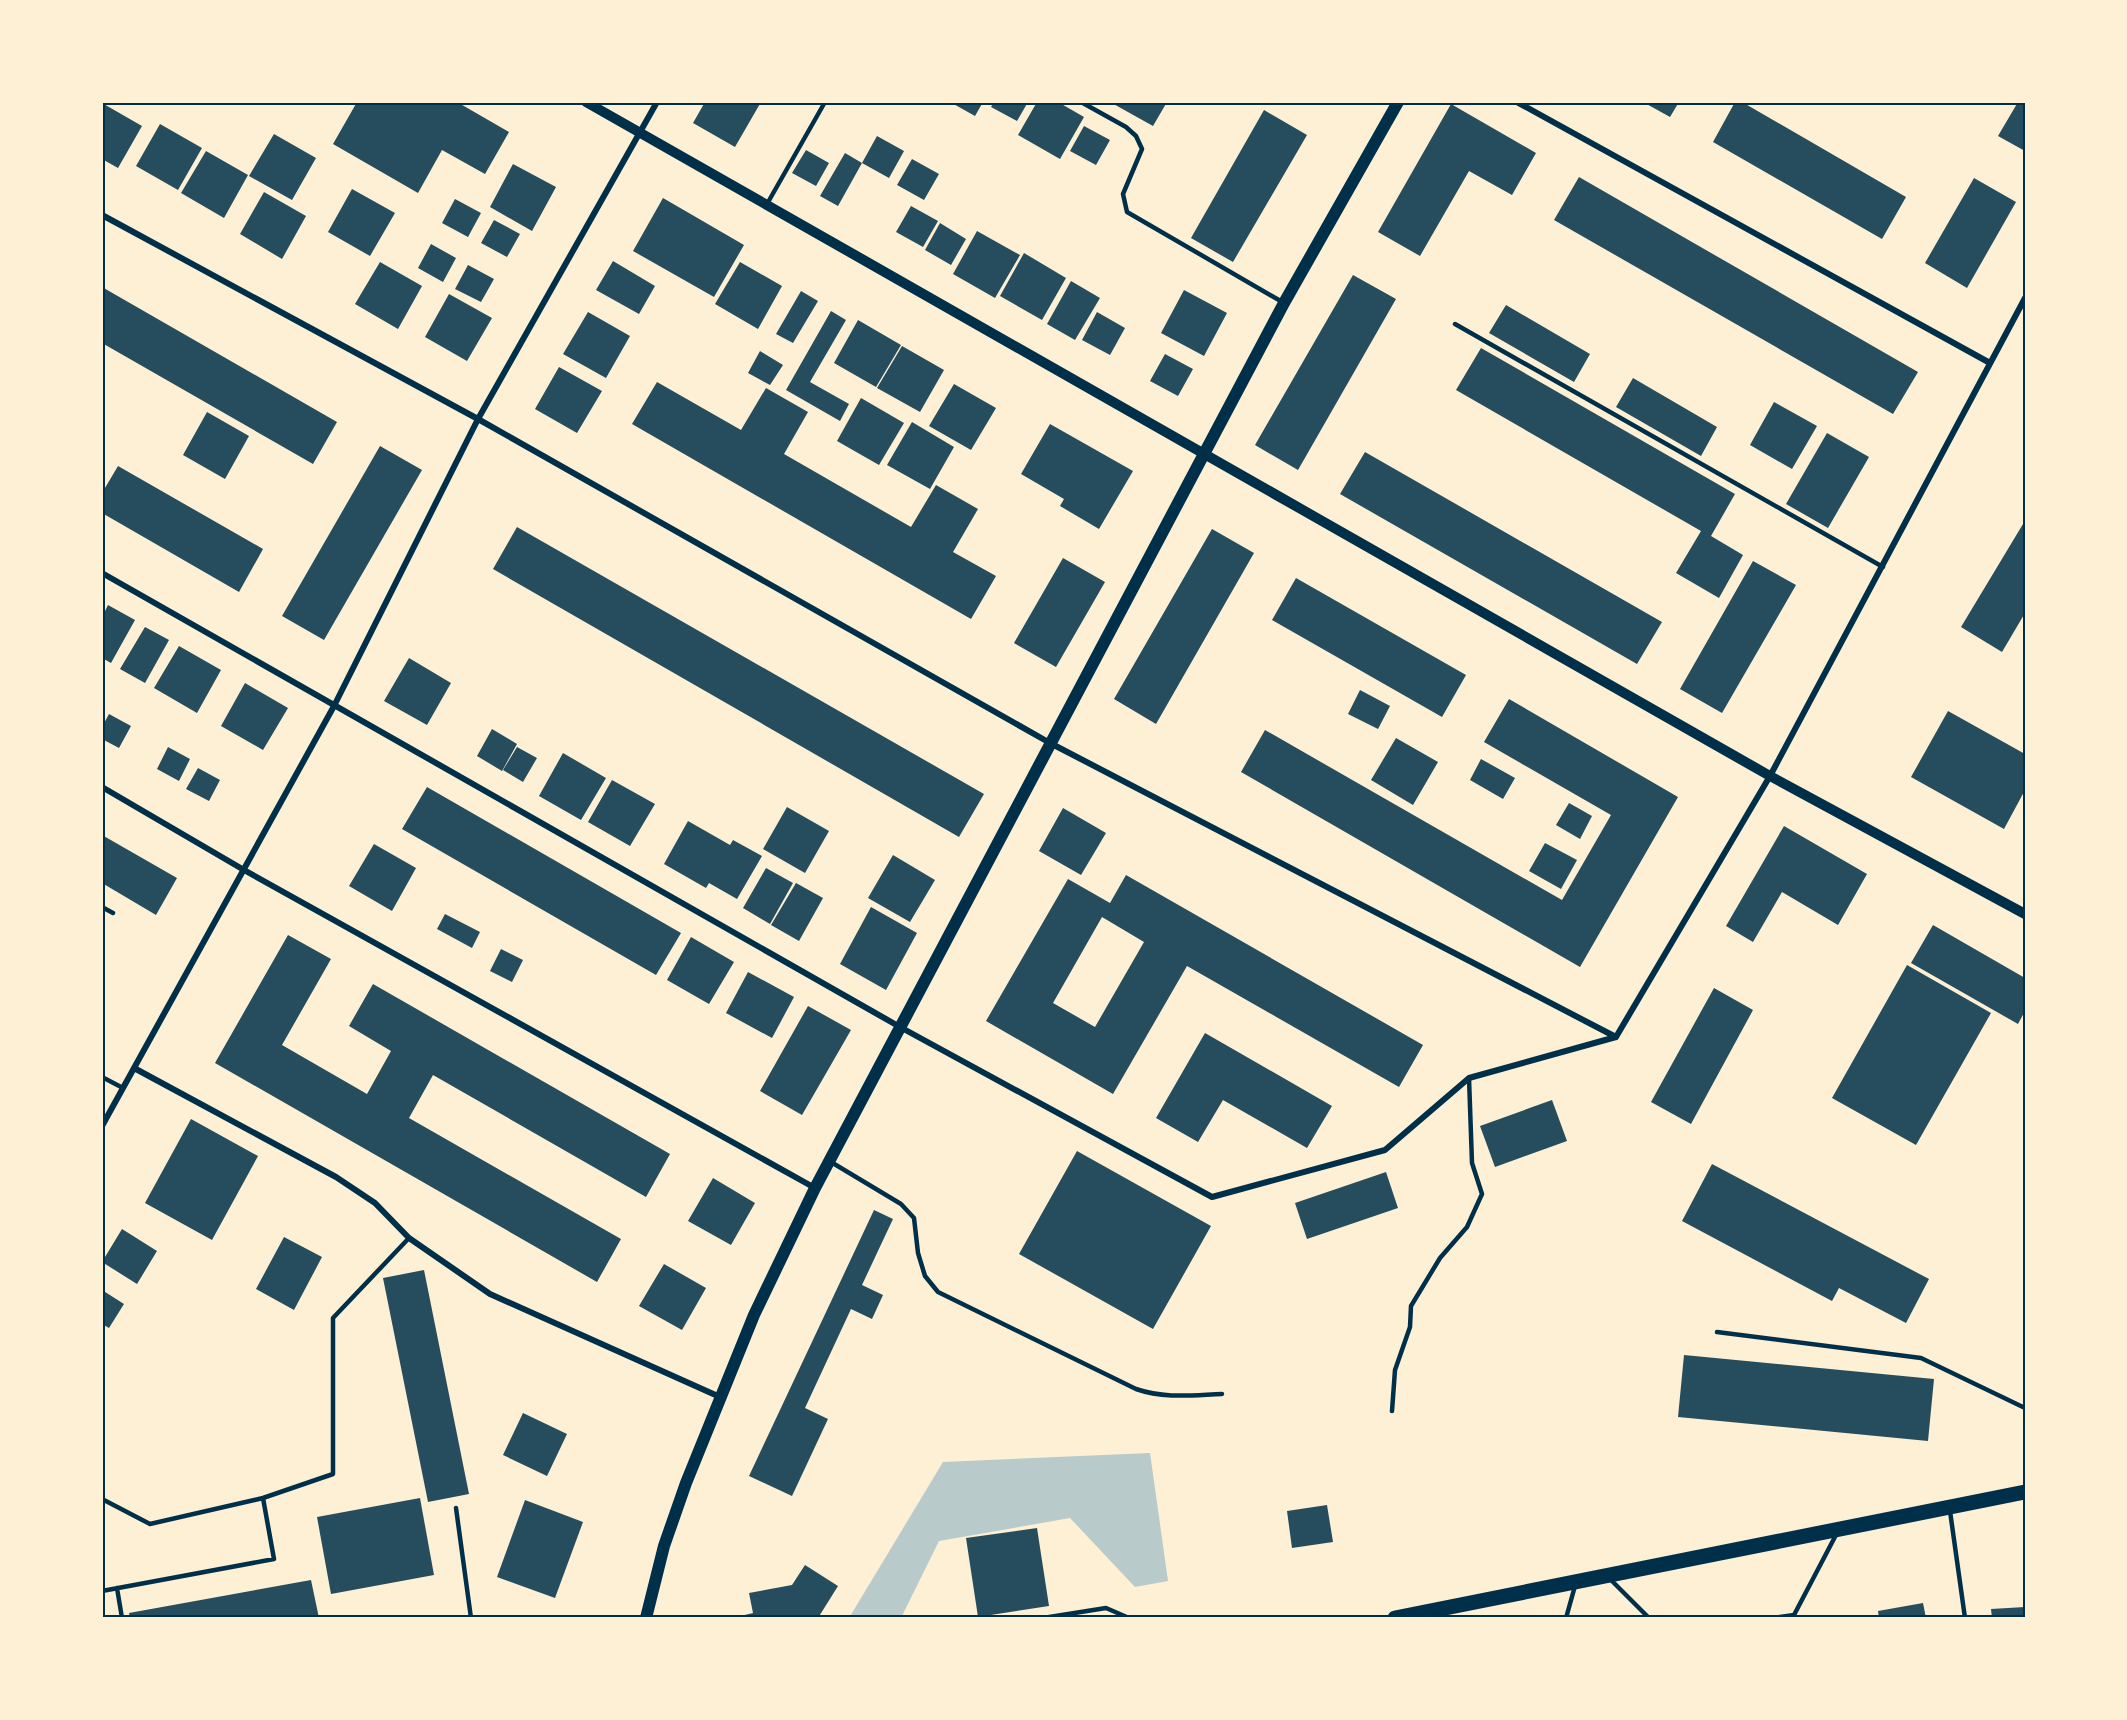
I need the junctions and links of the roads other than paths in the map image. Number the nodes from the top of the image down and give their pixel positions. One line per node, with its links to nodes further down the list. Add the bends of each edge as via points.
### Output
1 (586, 102): 7 (street)
2 (657, 102): 7 (street)
3 (825, 102): 8 (lane)
4 (1081, 102): 11 (lane, via 1126,127 1142,149 1123,194 1127,212)
5 (1398, 102): 11 (main road)
6 (1517, 102): 13 (street)
7 (641, 133): 8 (street); 14 (street)
8 (766, 205): 15 (street)
9 (102, 215): 14 (street)
10 (2025, 298): 13 (street)
11 (1284, 303): 15 (main road)
12 (1455, 324): 16 (lane)
13 (1990, 363): 16 (street)
14 (478, 419): 18 (street); 19 (street)
15 (1205, 454): 19 (main road); 20 (street)
16 (1883, 567): 20 (street)
17 (102, 573): 18 (street)
18 (334, 706): 22 (street); 26 (street)
19 (1050, 743): 26 (main road); 27 (street)
20 (1770, 776): 25 (street); 27 (street)
21 (102, 788): 22 (street)
22 (244, 870): 28 (street); 34 (street)
23 (102, 907): 24 (lane)
24 (113, 913)
25 (2025, 914)
26 (900, 1027): 30 (street, via 1212,1197 1385,1150); 33 (main road)
27 (1616, 1037): 30 (street)
28 (134, 1068): 31 (street); 35 (street, via 336,1177 375,1203)
29 (102, 1077): 31 (lane)
30 (1469, 1078): 40 (lane, via 1472,1163 1482,1194 1467,1227 1440,1257 1411,1306 1410,1327 1395,1370)
31 (123, 1088): 32 (street)
32 (102, 1126)
33 (829, 1160): 34 (main road); 37 (lane, via 901,1204 914,1218 925,1276 938,1292 1136,1389 1169,1396)
34 (814, 1188): 38 (main road)
35 (409, 1238): 38 (street, via 490,1294); 43 (lane, via 333,1318 333,1474)
36 (1717, 1332): 39 (lane, via 1921,1358)
37 (1222, 1394)
38 (720, 1396): 54 (main road, via 664,1546)
39 (2025, 1408)
40 (1392, 1411)
41 (2025, 1492): 45 (highway)
42 (102, 1498): 43 (lane, via 150,1524)
43 (263, 1498): 49 (lane, via 274,1559)
44 (456, 1508): 53 (lane)
45 (1949, 1508): 46 (highway); 61 (lane)
46 (1838, 1530): 47 (highway); 60 (lane, via 1794,1615)
47 (1607, 1576): 48 (highway); 59 (lane)
48 (1576, 1582): 51 (highway); 58 (lane)
49 (117, 1588): 50 (lane); 52 (lane)
50 (102, 1591)
51 (1430, 1615): 57 (highway)
52 (122, 1618)
53 (471, 1618)
54 (646, 1618)
55 (1043, 1618): 56 (lane, via 1107,1608)
56 (1129, 1618)
57 (1395, 1618)
58 (1566, 1618)
59 (1649, 1618)
60 (1773, 1618)
61 (1965, 1618)

